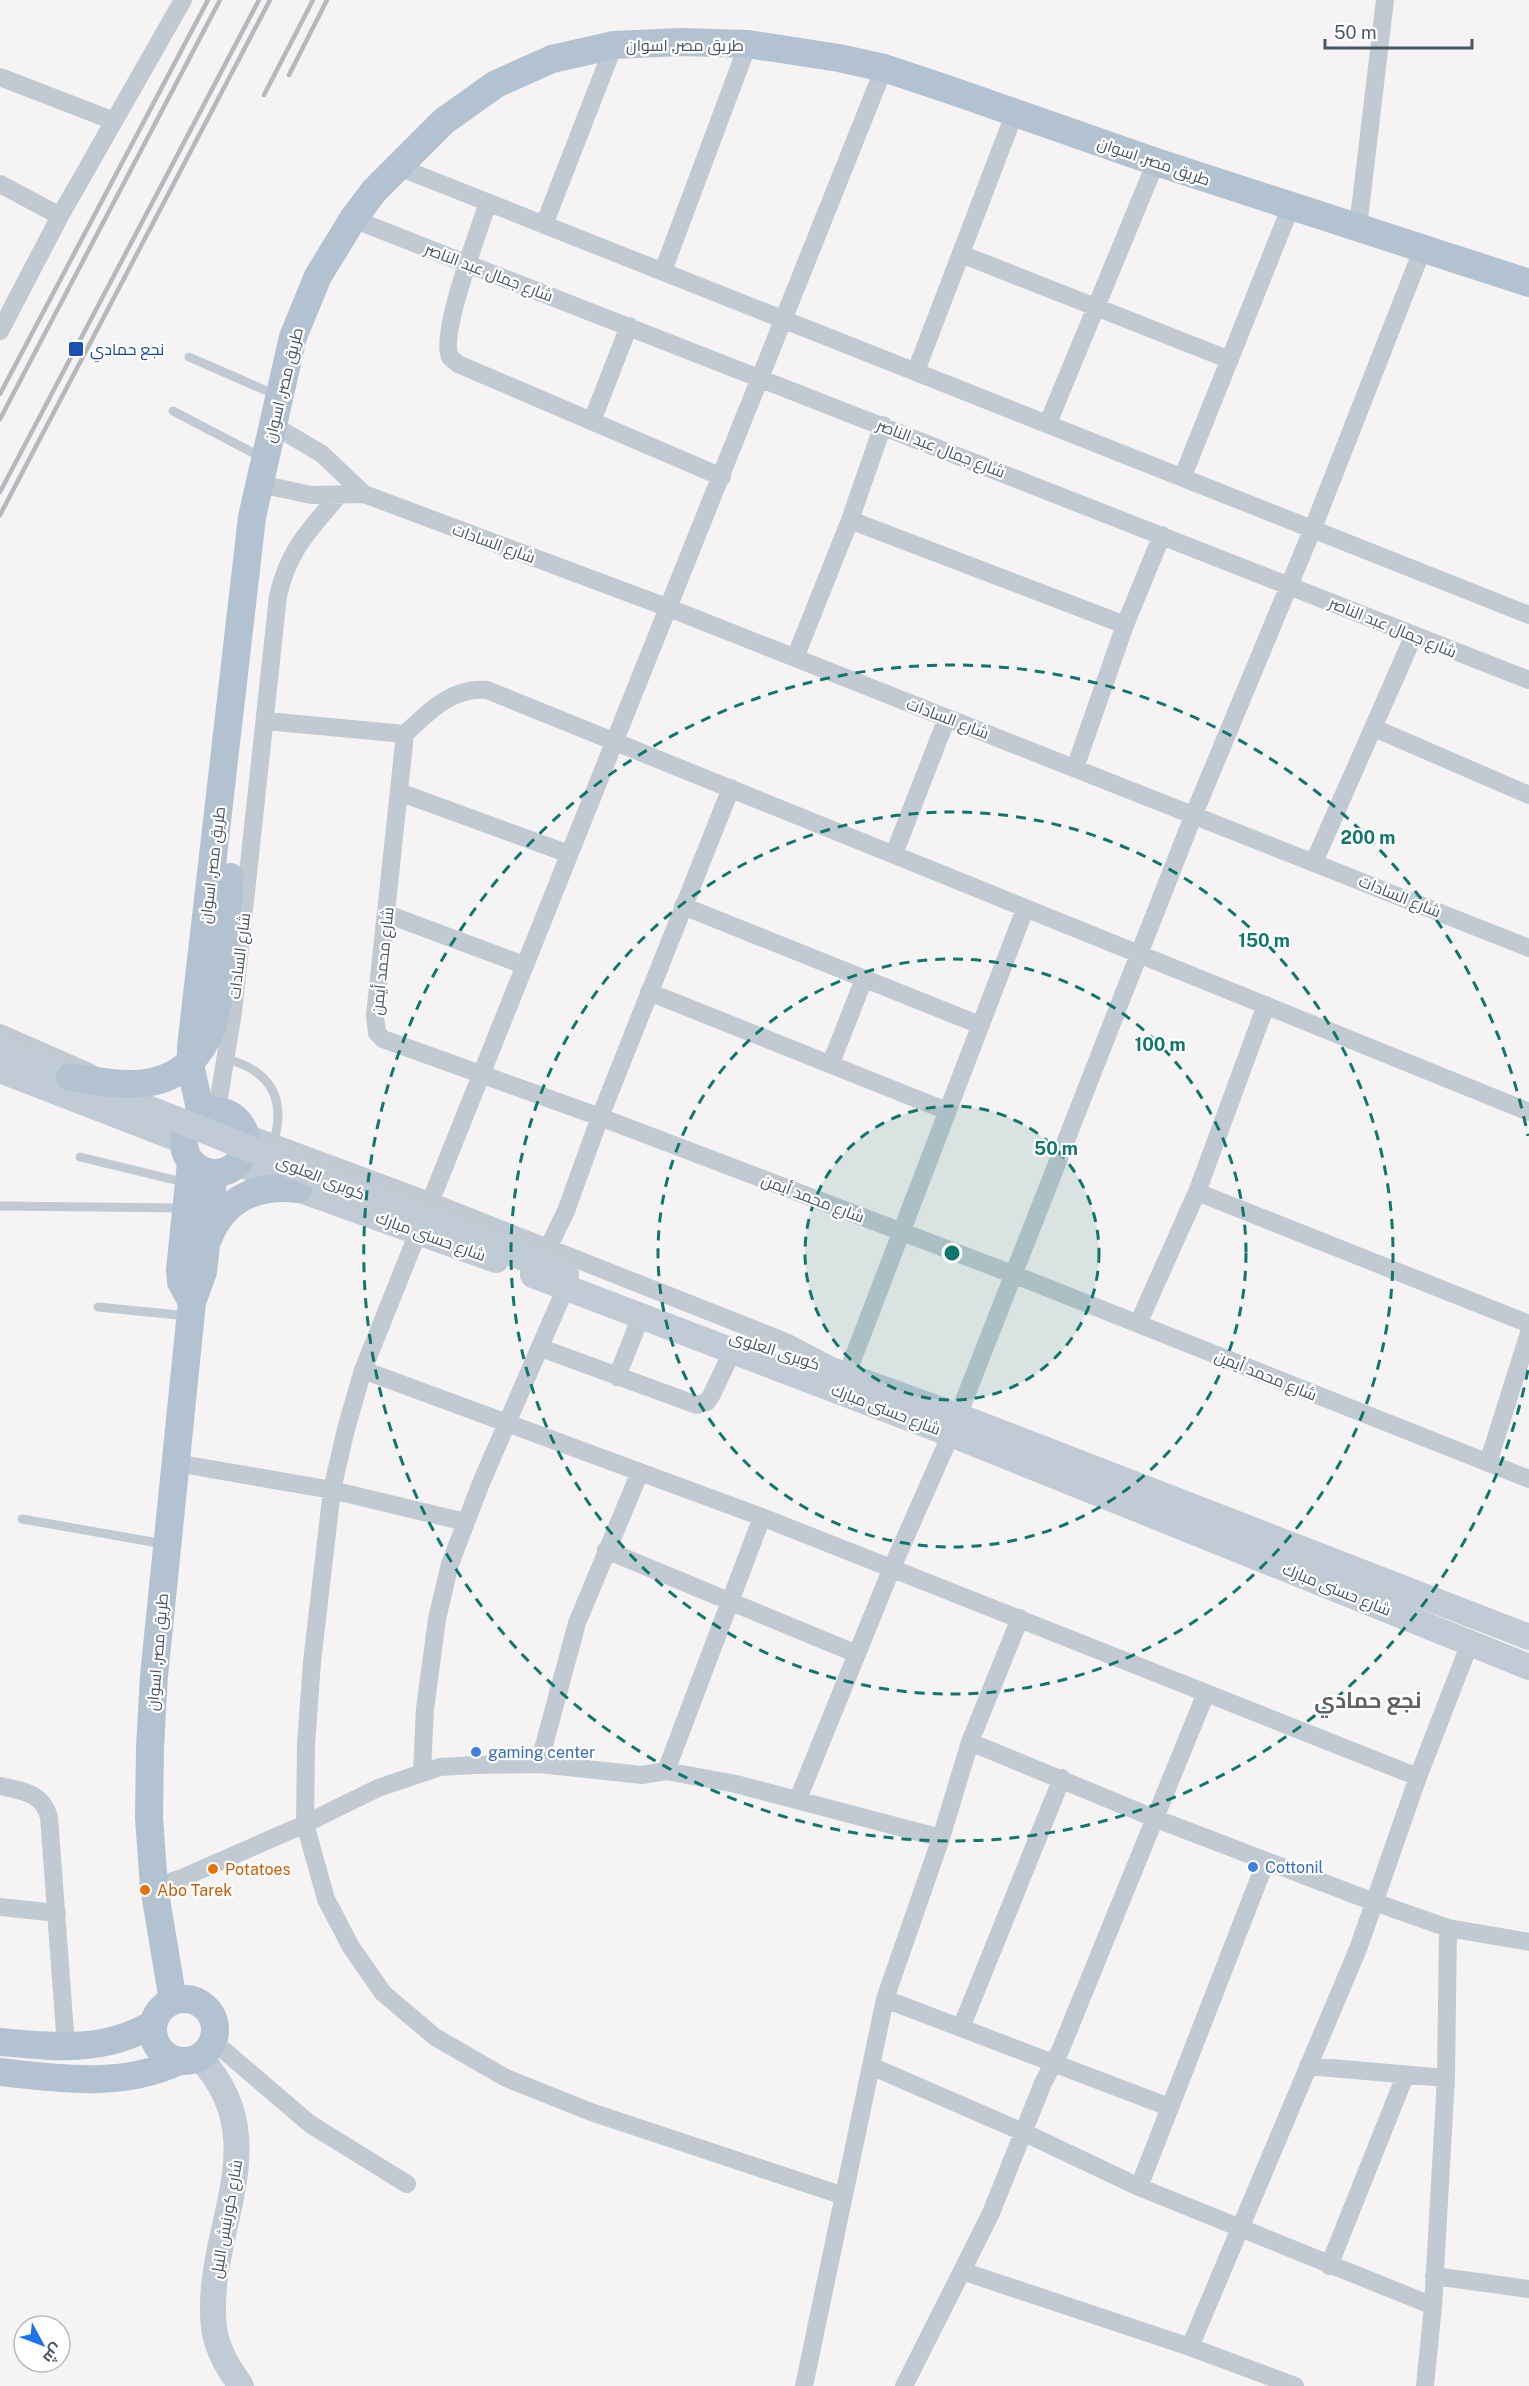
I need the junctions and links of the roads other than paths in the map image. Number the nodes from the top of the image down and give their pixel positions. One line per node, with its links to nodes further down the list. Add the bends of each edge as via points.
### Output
1 (183, 0): 8 (street)
2 (1385, 0): 17 (street)
3 (748, 44): 4 (main road, طريق مصر, اسوان); 5 (main road, طريق مصر, اسوان); 21 (street)
4 (614, 45): 10 (main road, طريق مصر, اسوان, via 552,59 496,84 444,121); 16 (street)
5 (884, 68): 7 (main road, طريق مصر, اسوان); 25 (street)
6 (0, 77): 8 (street)
7 (1015, 112): 9 (main road, طريق مصر, اسوان); 19 (street)
8 (114, 121): 14 (street)
9 (1156, 162): 13 (main road, طريق مصر, اسوان); 23 (street)
10 (396, 166): 12 (street); 15 (main road, طريق مصر, اسوان)
11 (0, 184): 14 (street)
12 (488, 202): 16 (street); 20 (street)
13 (1291, 206): 17 (main road, طريق مصر, اسوان); 28 (street)
14 (60, 216): 24 (street)
15 (353, 219): 20 (street, شارع جمال عبد الناصر); 31 (main road, طريق مصر, اسوان, via 318,276 293,337)
16 (544, 225): 21 (street)
17 (1358, 227): 18 (main road, طريق مصر, اسوان)
18 (1423, 248): 22 (main road, طريق مصر, اسوان); 44 (street)
19 (961, 254): 23 (street); 29 (street)
20 (467, 264): 26 (street, شارع جمال عبد الناصر); 33 (street, via 447,341 450,357 458,364)
21 (663, 271): 25 (street)
22 (1529, 283)
23 (1095, 307): 28 (street); 34 (street)
24 (2, 320)
25 (785, 320): 29 (street); 30 (street)
26 (629, 326): 30 (street, شارع جمال عبد الناصر); 33 (street)
27 (189, 357): 31 (lane)
28 (1230, 360): 38 (street)
29 (916, 371): 34 (street)
30 (761, 378): 36 (street, شارع جمال عبد الناصر); 39 (street)
31 (278, 396): 35 (main road, طريق مصر, اسوان)
32 (173, 411): 37 (lane)
33 (592, 421): 39 (street)
34 (1048, 423): 38 (street)
35 (273, 425): 37 (main road, طريق مصر, اسوان); 40 (street, شارع السادات, via 322,454)
36 (883, 425): 43 (street); 45 (street, شارع جمال عبد الناصر)
37 (262, 471): 41 (street, شارع السادات, via 311,495); 42 (main road, طريق مصر, اسوان)
38 (1182, 476): 44 (street)
39 (722, 477): 47 (street)
40 (364, 494): 41 (street, شارع السادات); 47 (street, شارع السادات)
41 (338, 496): 54 (street, شارع السادات, via 298,544 285,568 278,596)
42 (252, 517): 82 (main road, bridge, via 259,593 219,993 211,1033 194,1057 171,1076 134,1084); 89 (main road, طريق مصر, اسوان, via 191,1047)
43 (850, 520): 49 (street); 51 (street)
44 (1313, 528): 46 (street); 48 (street)
45 (1162, 535): 46 (street, شارع جمال عبد الناصر); 49 (street)
46 (1289, 585): 50 (street, شارع جمال عبد الناصر); 62 (street)
47 (669, 608): 51 (street, شارع السادات); 57 (street)
48 (1529, 615)
49 (1125, 625): 58 (street)
50 (1414, 635): 52 (street, شارع جمال عبد الناصر); 55 (street)
51 (795, 658): 53 (street, شارع السادات)
52 (1529, 680)
53 (947, 718): 58 (street, شارع السادات); 64 (street)
54 (266, 721): 56 (street); 78 (street, شارع السادات)
55 (1374, 728): 61 (street); 65 (street)
56 (405, 734): 57 (street, via 444,699 473,689 487,690); 60 (street, شارع محمد أيمن)
57 (615, 743): 59 (street); 63 (street)
58 (1075, 768): 62 (street, شارع السادات)
59 (731, 788): 64 (street); 66 (street)
60 (399, 792): 63 (street); 68 (street, شارع محمد أيمن)
61 (1529, 795)
62 (1194, 814): 65 (street, شارع السادات); 70 (street)
63 (569, 854): 71 (street)
64 (894, 854): 67 (street)
65 (1314, 862): 69 (street, شارع السادات)
66 (683, 906): 72 (street); 73 (street)
67 (1025, 909): 70 (street); 75 (street)
68 (387, 914): 71 (street); 81 (street, شارع محمد أيمن, via 375,1015 377,1033 392,1044)
69 (1529, 948)
70 (1140, 956): 74 (street); 98 (street)
71 (524, 965): 81 (street)
72 (864, 979): 75 (street); 79 (street)
73 (649, 992): 79 (street); 85 (street)
74 (1266, 1005): 84 (street); 91 (street)
75 (980, 1025): 83 (street)
76 (0, 1033): 89 (street, شارع حسنى مبارك)
77 (0, 1049): 82 (main road, كوبرى العلوى, bridge)
78 (226, 1059): 87 (lane, via 253,1069 272,1089 278,1107); 89 (street, شارع السادات)
79 (831, 1063): 83 (street)
80 (0, 1070): 89 (main road, شارع حسنى مبارك)
81 (480, 1075): 85 (street, شارع محمد أيمن); 92 (street)
82 (70, 1077): 99 (main road, كوبرى العلوى, bridge)
83 (947, 1111): 95 (street)
84 (1529, 1112)
85 (600, 1117): 95 (street, شارع محمد أيمن); 97 (street, via 566,1211)
86 (246, 1134): 87 (street, شارع حسنى مبارك); 89 (main road, via 238,1120)
87 (273, 1143): 92 (street, شارع حسنى مبارك)
88 (80, 1157): 89 (lane)
89 (202, 1171): 90 (main road, شارع حسنى مبارك); 93 (lane); 96 (main road, طريق مصر, اسوان); 101 (main road, طريق مصر, اسوان, via 180,1270)
90 (298, 1189): 94 (main road, شارع حسنى مبارك); 96 (main road, via 278,1186 240,1197 225,1209)
91 (1197, 1192): 103 (street); 104 (street)
92 (432, 1202): 94 (street); 97 (street, شارع حسنى مبارك)
93 (0, 1206)
94 (419, 1231): 99 (main road, شارع حسنى مبارك); 108 (street)
95 (900, 1231): 98 (street, شارع محمد أيمن); 109 (street)
96 (206, 1244): 101 (main road, طريق مصر, اسوان, via 203,1272)
97 (548, 1248): 109 (street, شارع حسنى مبارك, via 786,1342)
98 (1016, 1275): 103 (street, شارع محمد أيمن); 112 (street)
99 (566, 1281): 102 (main road, شارع حسنى مبارك); 106 (street); 109 (main road, كوبرى العلوى)
100 (98, 1307): 101 (lane)
101 (191, 1309): 113 (main road, طريق مصر, اسوان)
102 (641, 1316): 107 (main road, شارع حسنى مبارك); 110 (street)
103 (1138, 1324): 114 (street, شارع محمد أيمن)
104 (1529, 1324)
105 (1529, 1334): 114 (street)
106 (541, 1348): 110 (street); 111 (street)
107 (733, 1350): 110 (street, via 711,1396 702,1405 688,1404); 112 (main road, شارع حسنى مبارك)
108 (363, 1371): 111 (street); 117 (street)
109 (847, 1374): 112 (main road, شارع حسنى مبارك)
110 (617, 1377)
111 (508, 1424): 115 (street); 120 (street)
112 (954, 1425): 123 (street); 126 (main road, شارع حسنى مبارك); 127 (main road, شارع حسنى مبارك)
113 (176, 1463): 117 (street); 121 (main road, طريق مصر, اسوان)
114 (1488, 1463): 116 (street, شارع محمد أيمن)
115 (640, 1472): 118 (street); 122 (street)
116 (1529, 1479)
117 (333, 1490): 120 (street); 140 (street, via 312,1662)
118 (762, 1517): 123 (street); 124 (street)
119 (22, 1519): 121 (lane)
120 (465, 1522): 133 (street, via 437,1619 425,1709)
121 (167, 1545): 143 (main road, طريق مصر, اسوان, via 150,1748 149,1818)
122 (606, 1550): 124 (street); 132 (street, via 577,1623)
123 (891, 1570): 125 (street); 128 (street)
124 (730, 1603): 128 (street); 134 (street)
125 (1020, 1618): 130 (street); 131 (street)
126 (1529, 1637)
127 (1470, 1643): 129 (main road, شارع حسنى مبارك); 135 (street)
128 (857, 1654): 138 (street)
129 (1529, 1667)
130 (1206, 1693): 135 (street); 139 (street)
131 (970, 1742): 136 (street); 141 (street)
132 (539, 1764): 133 (street, via 452,1766); 134 (street, via 642,1775)
133 (423, 1771): 140 (street, via 349,1800)
134 (666, 1771): 138 (street)
135 (1418, 1777): 144 (street)
136 (1062, 1778): 139 (street); 152 (street)
137 (0, 1786): 146 (street, via 30,1793 46,1806)
138 (798, 1799): 141 (street)
139 (1154, 1818): 142 (street); 157 (street)
140 (305, 1824): 143 (street); 167 (street, via 326,1899 351,1947 383,1994 435,2037 506,2078 591,2112)
141 (941, 1838): 149 (street)
142 (1266, 1861): 144 (street); 163 (street)
143 (154, 1887): 150 (main road, طريق مصر, اسوان)
144 (1374, 1902): 147 (street); 159 (street)
145 (0, 1907): 146 (street)
146 (57, 1913): 154 (street)
147 (1448, 1928): 148 (street); 162 (street)
148 (1529, 1942)
149 (885, 1999): 152 (street); 158 (street)
150 (173, 2001): 151 (main road, via 160,2010); 155 (main road, via 183,1999 202,2005 214,2022)
151 (153, 2025): 154 (main road, via 114,2043); 155 (main road, via 153,2035)
152 (961, 2028): 157 (street)
153 (0, 2042): 154 (main road)
154 (66, 2046)
155 (188, 2053): 156 (main road, via 72,2064); 160 (main road, via 141,2076 120,2079); 165 (street); 175 (main road, شارع كورنيش النيل, via 217,2076 236,2122 234,2175 212,2295 214,2331 226,2364)
156 (0, 2057)
157 (1053, 2065): 163 (street); 164 (street)
158 (871, 2066): 164 (street); 167 (street)
159 (1308, 2067): 161 (street); 168 (street)
160 (0, 2072)
161 (1405, 2076): 162 (street); 169 (street)
162 (1446, 2078): 171 (street)
163 (1169, 2107): 166 (street)
164 (1023, 2132): 166 (street); 170 (street, via 991,2213)
165 (407, 2184)
166 (1138, 2187): 168 (street)
167 (844, 2196): 176 (street)
168 (1239, 2230): 169 (street); 174 (street)
169 (1329, 2266): 173 (street)
170 (962, 2271): 174 (street); 177 (street)
171 (1434, 2276): 172 (street); 173 (street)
172 (1529, 2289)
173 (1433, 2306): 179 (street)
174 (1190, 2347): 178 (street)
175 (241, 2386)
176 (804, 2386)
177 (904, 2386)
178 (1295, 2386)
179 (1425, 2386)

